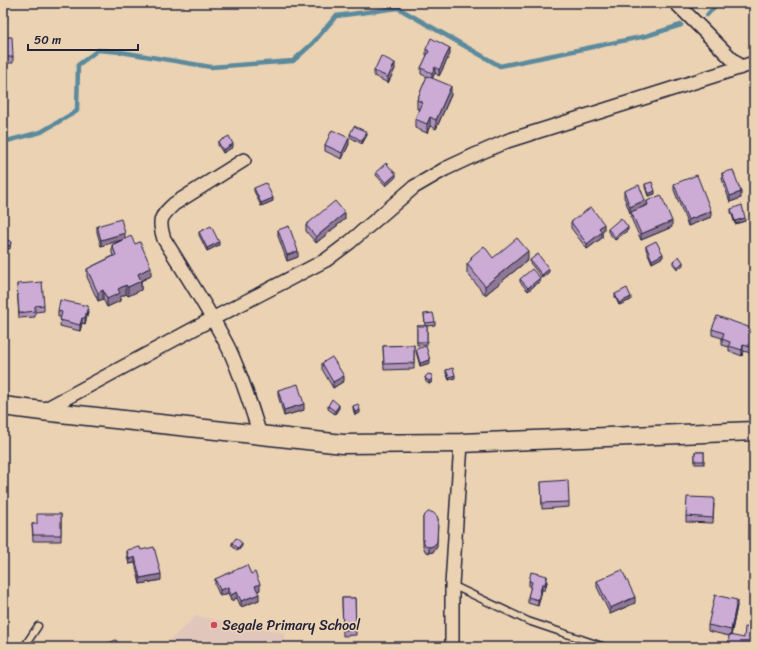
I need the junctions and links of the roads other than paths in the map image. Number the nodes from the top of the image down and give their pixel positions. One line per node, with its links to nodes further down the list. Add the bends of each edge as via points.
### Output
1 (676, 3): 3 (street)
2 (754, 63): 3 (street)
3 (740, 67): 5 (street, via 508,141 445,169 414,187 326,260)
4 (244, 160): 5 (street, via 174,204 160,220 164,239)
5 (212, 319): 7 (street); 9 (street, via 237,367)
6 (3, 406): 7 (street)
7 (42, 411): 9 (street)
8 (754, 431): 10 (street)
9 (260, 435): 10 (street, via 343,444)
10 (461, 443): 11 (street)
11 (452, 585): 14 (street); 15 (lane, via 528,621)
12 (38, 626): 13 (lane)
13 (24, 647)
14 (452, 647)
15 (605, 647)

